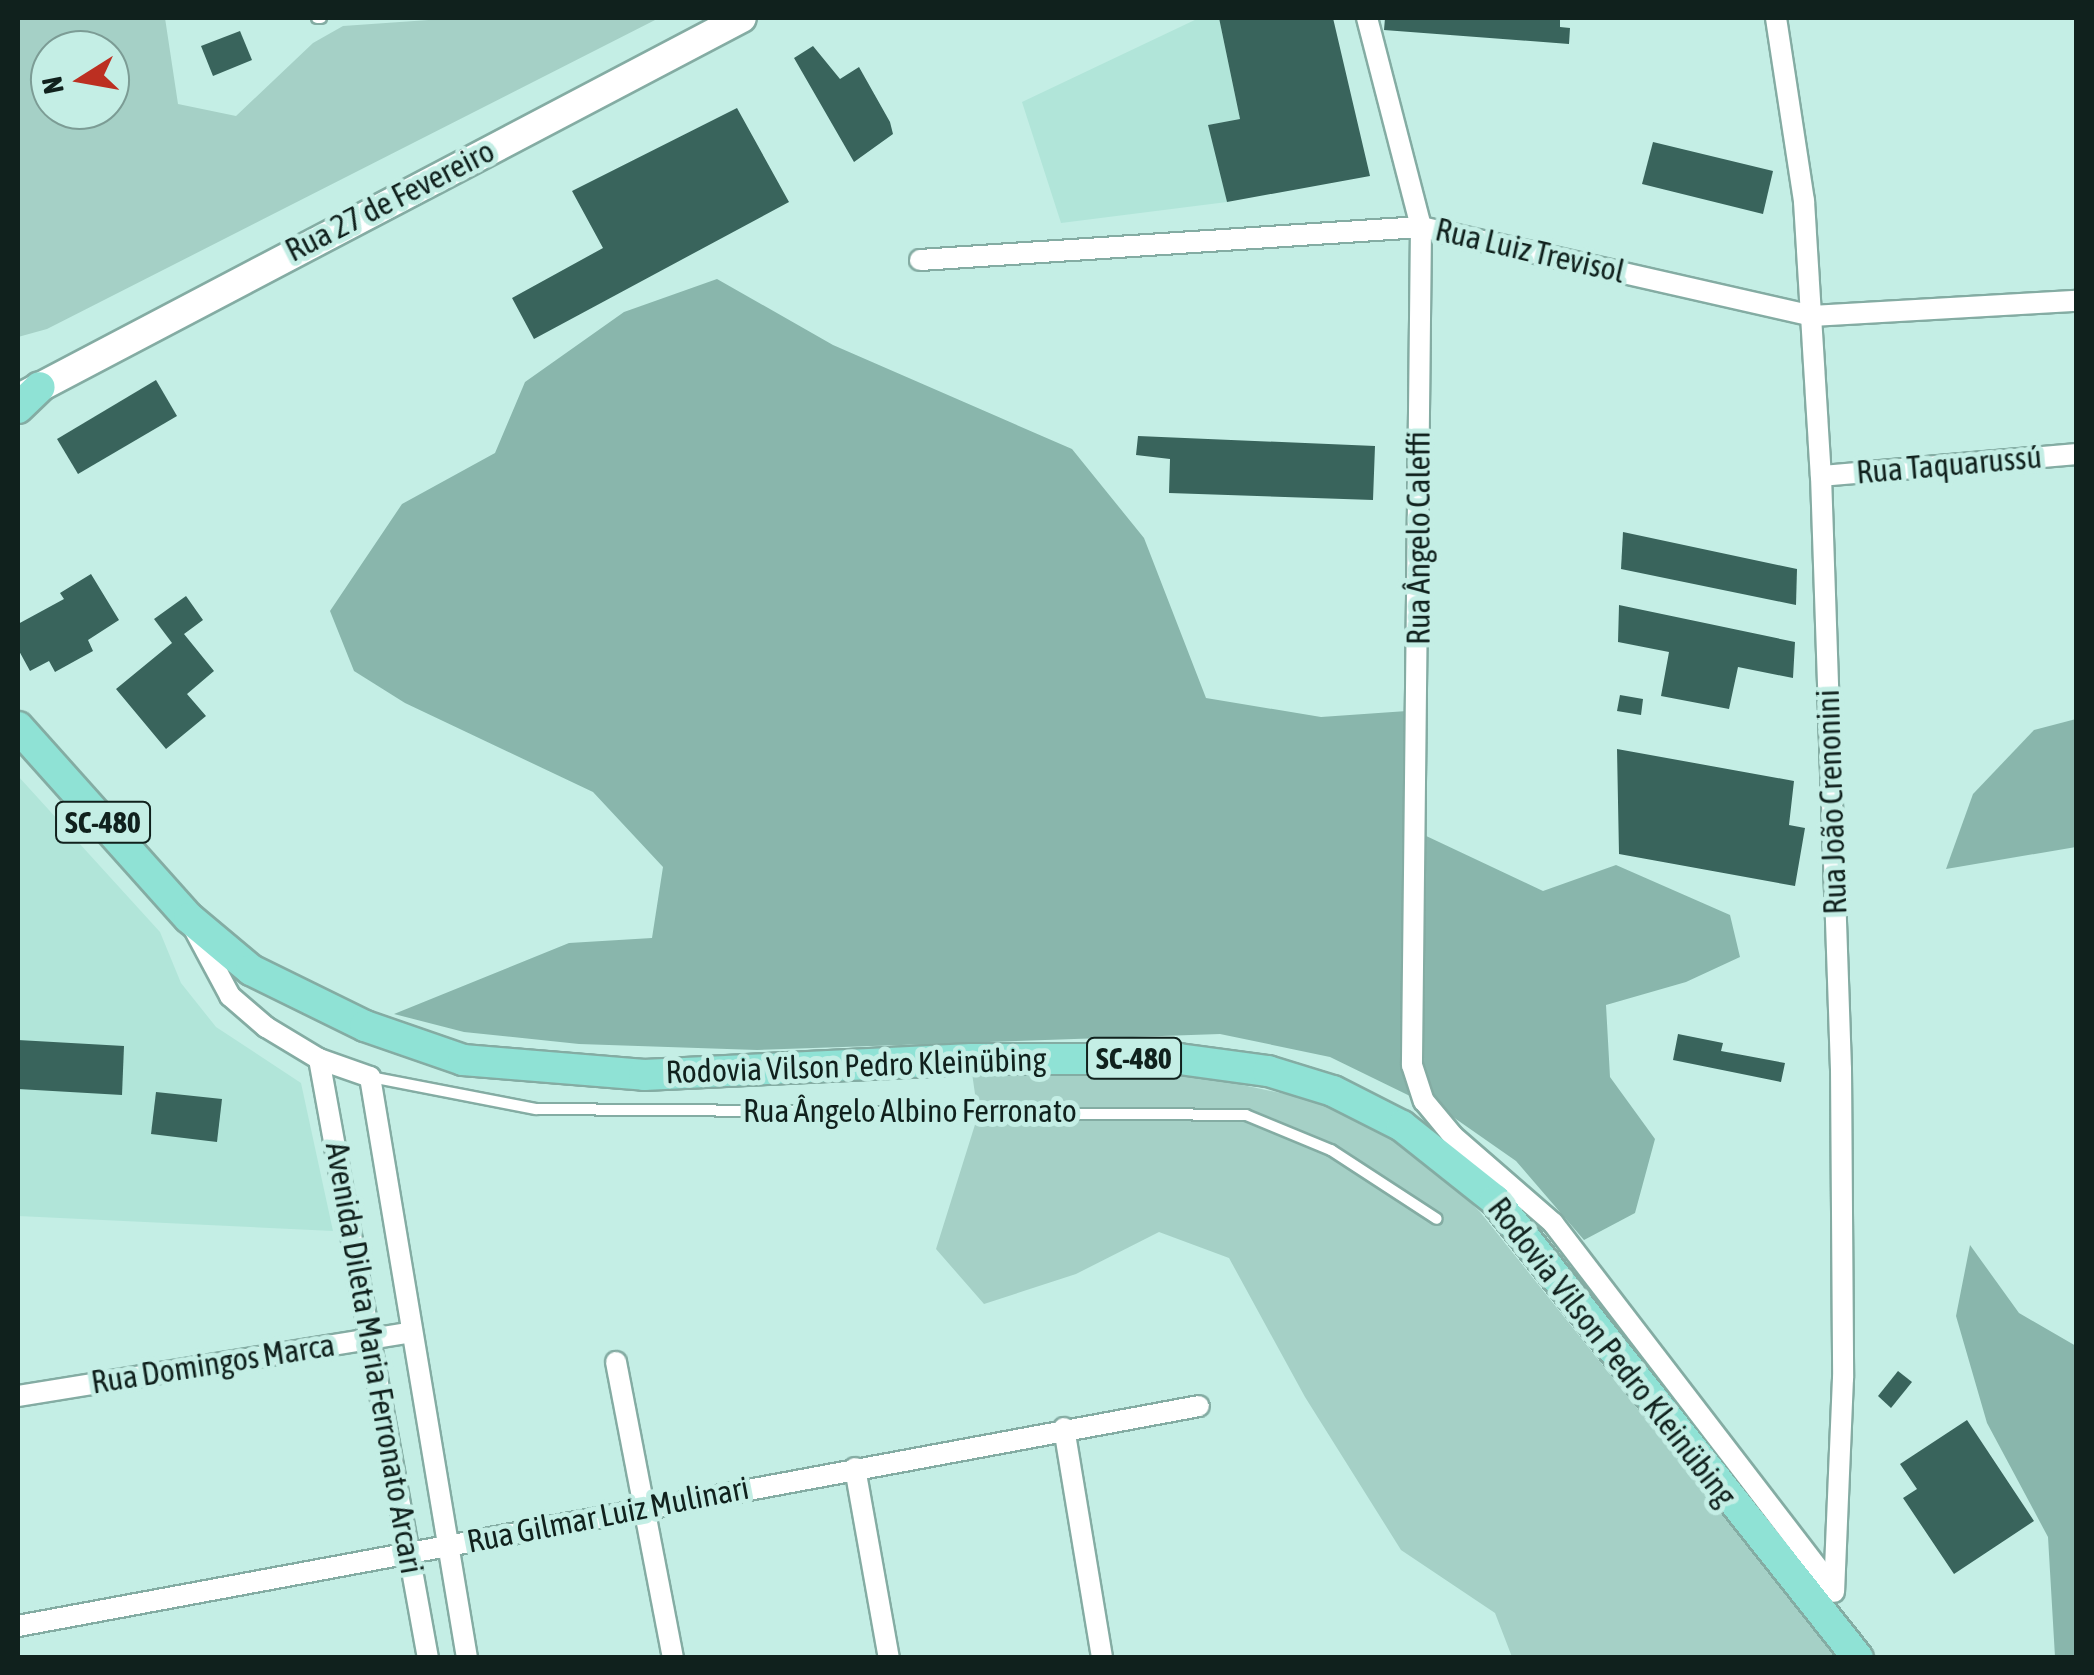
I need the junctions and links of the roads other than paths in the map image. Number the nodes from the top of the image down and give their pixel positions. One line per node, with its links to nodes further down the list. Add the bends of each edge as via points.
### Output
1 (742, 18): 8 (main road, Rua 27 de Fevereiro)
2 (1367, 18): 4 (street, Rua Ângelo Caleffi)
3 (1776, 18): 7 (street, Rua João Crenonini, via 1804,201)
4 (1421, 226): 5 (street, Rua Luiz Trevisol); 7 (street, Rua Luiz Trevisol); 27 (street, Rua Ângelo Caleffi, via 1412,1065 1424,1101 1453,1136 1553,1223)
5 (920, 260)
6 (2076, 301): 7 (street, Rua Luiz Trevisol)
7 (1813, 316): 11 (street, Rua João Crenonini)
8 (23, 391): 9 (main road)
9 (18, 408)
10 (2076, 454): 11 (street, Rua Taquarussú)
11 (1821, 476): 27 (street, Rua João Crenonini, via 1841,1069 1843,1378)
12 (18, 727): 13 (main road, Rodovia Vilson Pedro Kleinübing / SC-480)
13 (190, 918): 14 (street, Rua Ângelo Albino Ferronato, via 230,996 266,1028); 28 (main road, Rodovia Vilson Pedro Kleinübing / SC-480, via 278,984 365,1026 462,1060 644,1075 972,1059 1179,1059 1268,1071 1333,1091 1433,1147 1495,1200)
14 (319, 1059): 15 (street, Rua Ângelo Albino Ferronato); 18 (street, Avenida Dileta Maria Ferronato Arcari)
15 (370, 1077): 16 (lane, Rua Ângelo Albino Ferronato, via 536,1109 1246,1115 1331,1150); 17 (street, Avenida Dileta Maria Ferronato Arcari)
16 (1437, 1219)
17 (408, 1333): 18 (street, Rua Domingos Marca); 25 (street, Avenida Dileta Maria Ferronato Arcari)
18 (370, 1339): 20 (street, Rua Domingos Marca); 26 (street, Avenida Dileta Maria Ferronato Arcari)
19 (616, 1362): 24 (street)
20 (18, 1396)
21 (1199, 1406): 22 (street, Rua Gilmar Luiz Mulinari)
22 (1064, 1428): 23 (street, Rua Gilmar Luiz Mulinari); 34 (street)
23 (855, 1468): 24 (street, Rua Gilmar Luiz Mulinari); 33 (street)
24 (645, 1508): 25 (street, Rua Gilmar Luiz Mulinari); 32 (street)
25 (446, 1545): 26 (street, Rua Gilmar Luiz Mulinari); 31 (street, Avenida Dileta Maria Ferronato Arcari)
26 (409, 1553): 29 (street, Rua Gilmar Luiz Mulinari); 30 (street, Avenida Dileta Maria Ferronato Arcari)
27 (1834, 1589): 28 (street, Rua João Crenonini)
28 (1828, 1623): 35 (main road, Rodovia Vilson Pedro Kleinübing / SC-480)
29 (18, 1626)
30 (428, 1658)
31 (467, 1658)
32 (673, 1658)
33 (889, 1658)
34 (1102, 1658)
35 (1858, 1658)

